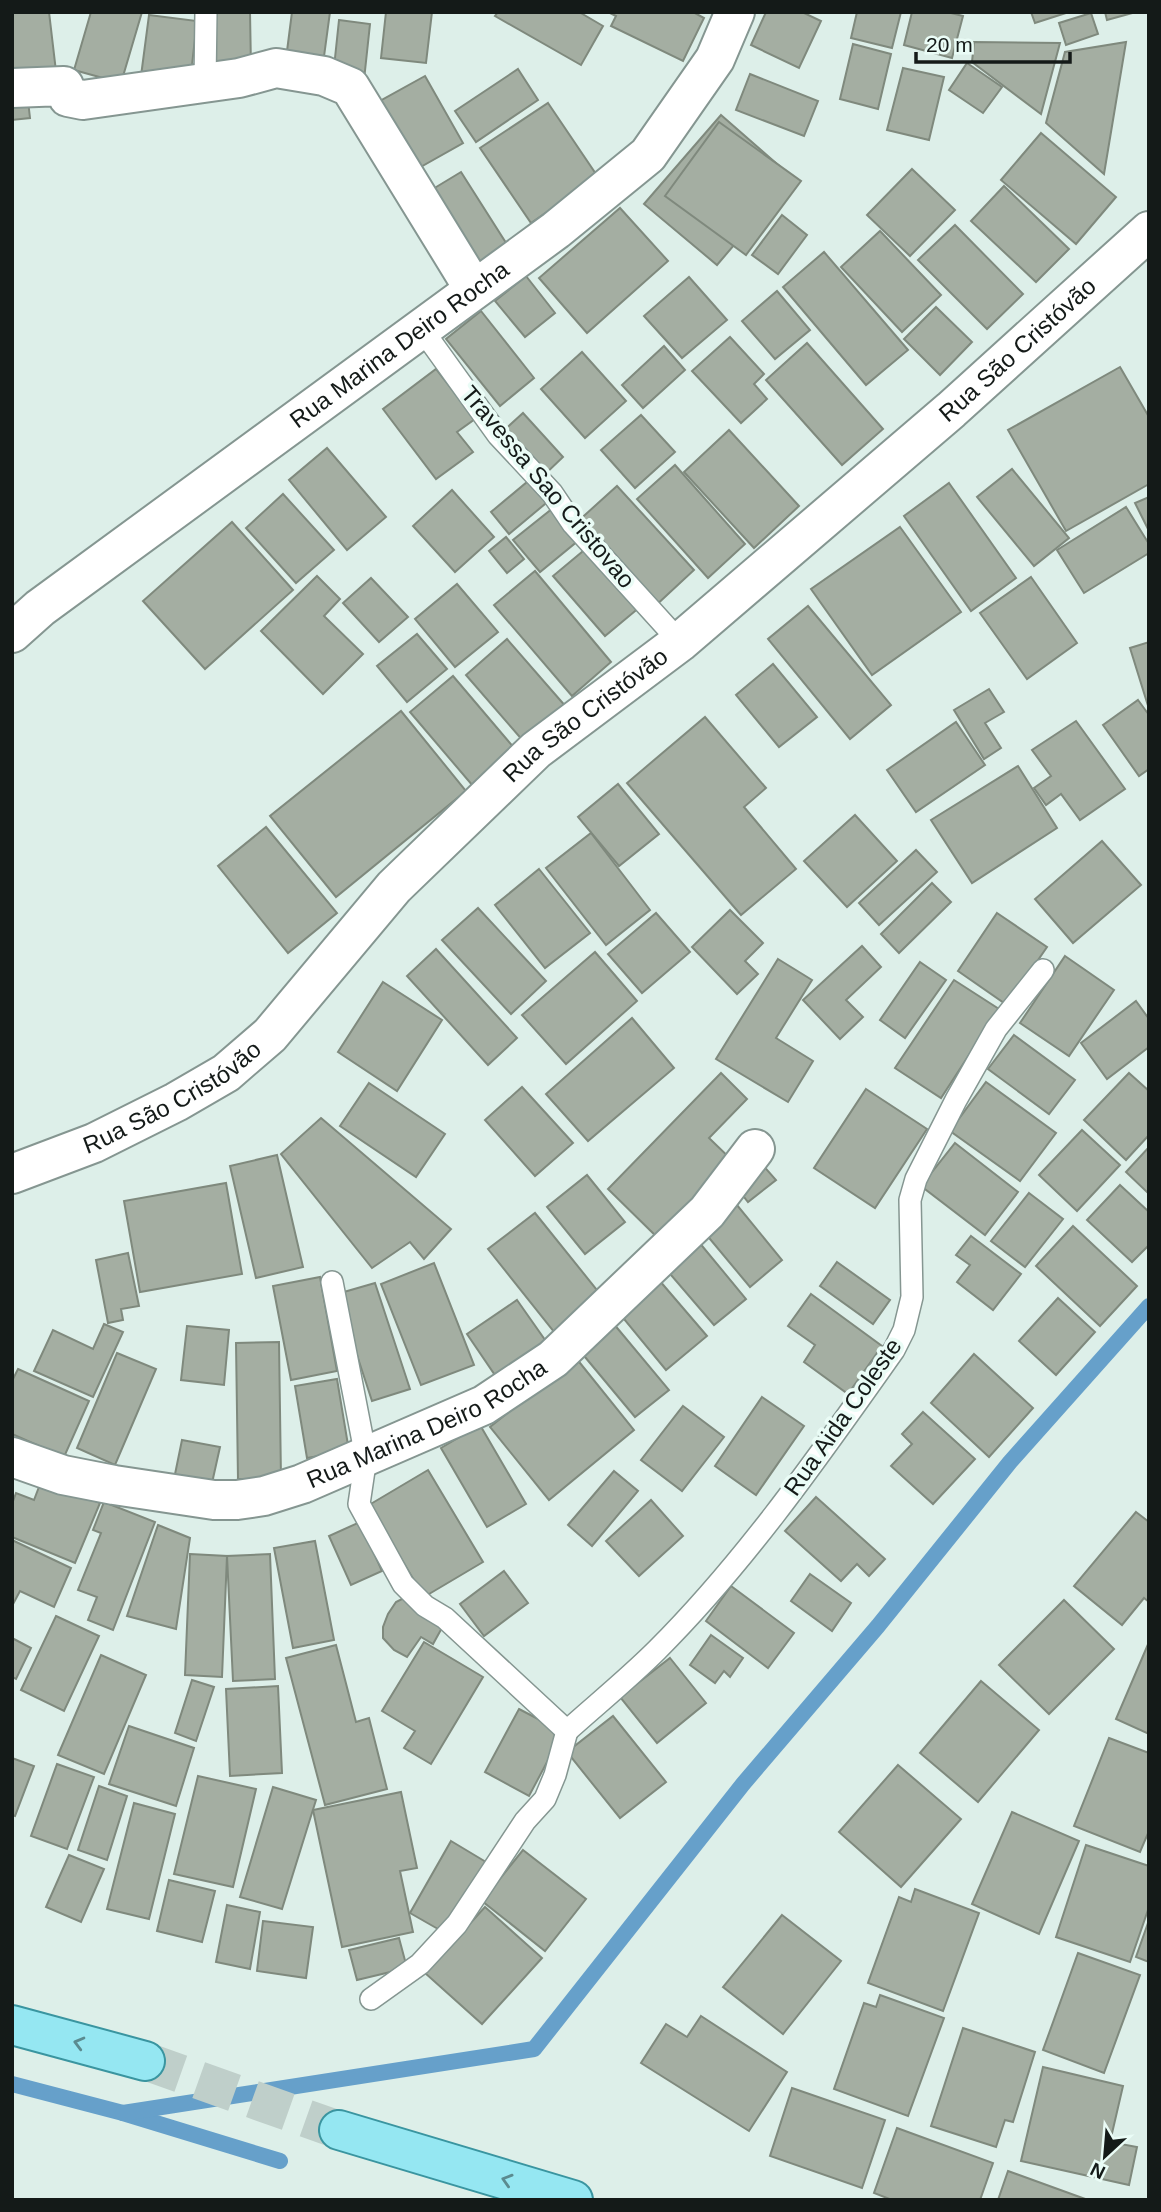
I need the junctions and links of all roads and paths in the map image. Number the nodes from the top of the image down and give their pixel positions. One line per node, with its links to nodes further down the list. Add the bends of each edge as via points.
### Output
1 (206, 12): 3 (lane)
2 (735, 12): 6 (street, Rua Marina Deiro Rocha, via 715,59 648,155)
3 (205, 83): 4 (street, via 83,100 68,97 64,86); 6 (street, via 276,68 324,76 350,86)
4 (12, 88)
5 (1149, 231): 9 (street, Rua São Cristóvão, via 951,410)
6 (474, 289): 7 (street, Rua Marina Deiro Rocha)
7 (421, 328): 8 (street, Rua Marina Deiro Rocha); 9 (lane, Travessa Sao Cristovao, via 498,435)
8 (12, 632)
9 (680, 642): 12 (street, Rua São Cristóvão, via 536,750 394,887 270,1035 226,1073 94,1143)
10 (1043, 970): 16 (lane, Rua Aida Coleste, via 996,1029 916,1179 910,1200 912,1297 894,1350 798,1484 714,1587 658,1650)
11 (755, 1149): 15 (street, Rua Marina Deiro Rocha, via 707,1212 552,1359 484,1405)
12 (12, 1174)
13 (332, 1282): 15 (lane)
14 (12, 1457): 15 (street, Rua Marina Deiro Rocha, via 63,1475 214,1500 264,1496)
15 (366, 1457): 16 (lane, via 359,1504 403,1584)
16 (567, 1731): 17 (lane, via 545,1799 525,1821 457,1924 420,1964)
17 (372, 1999)
18 (12, 2025): 19 (main road, one-way to 18)
19 (145, 2061)
20 (339, 2130): 21 (main road, one-way to 20)
21 (572, 2200)

